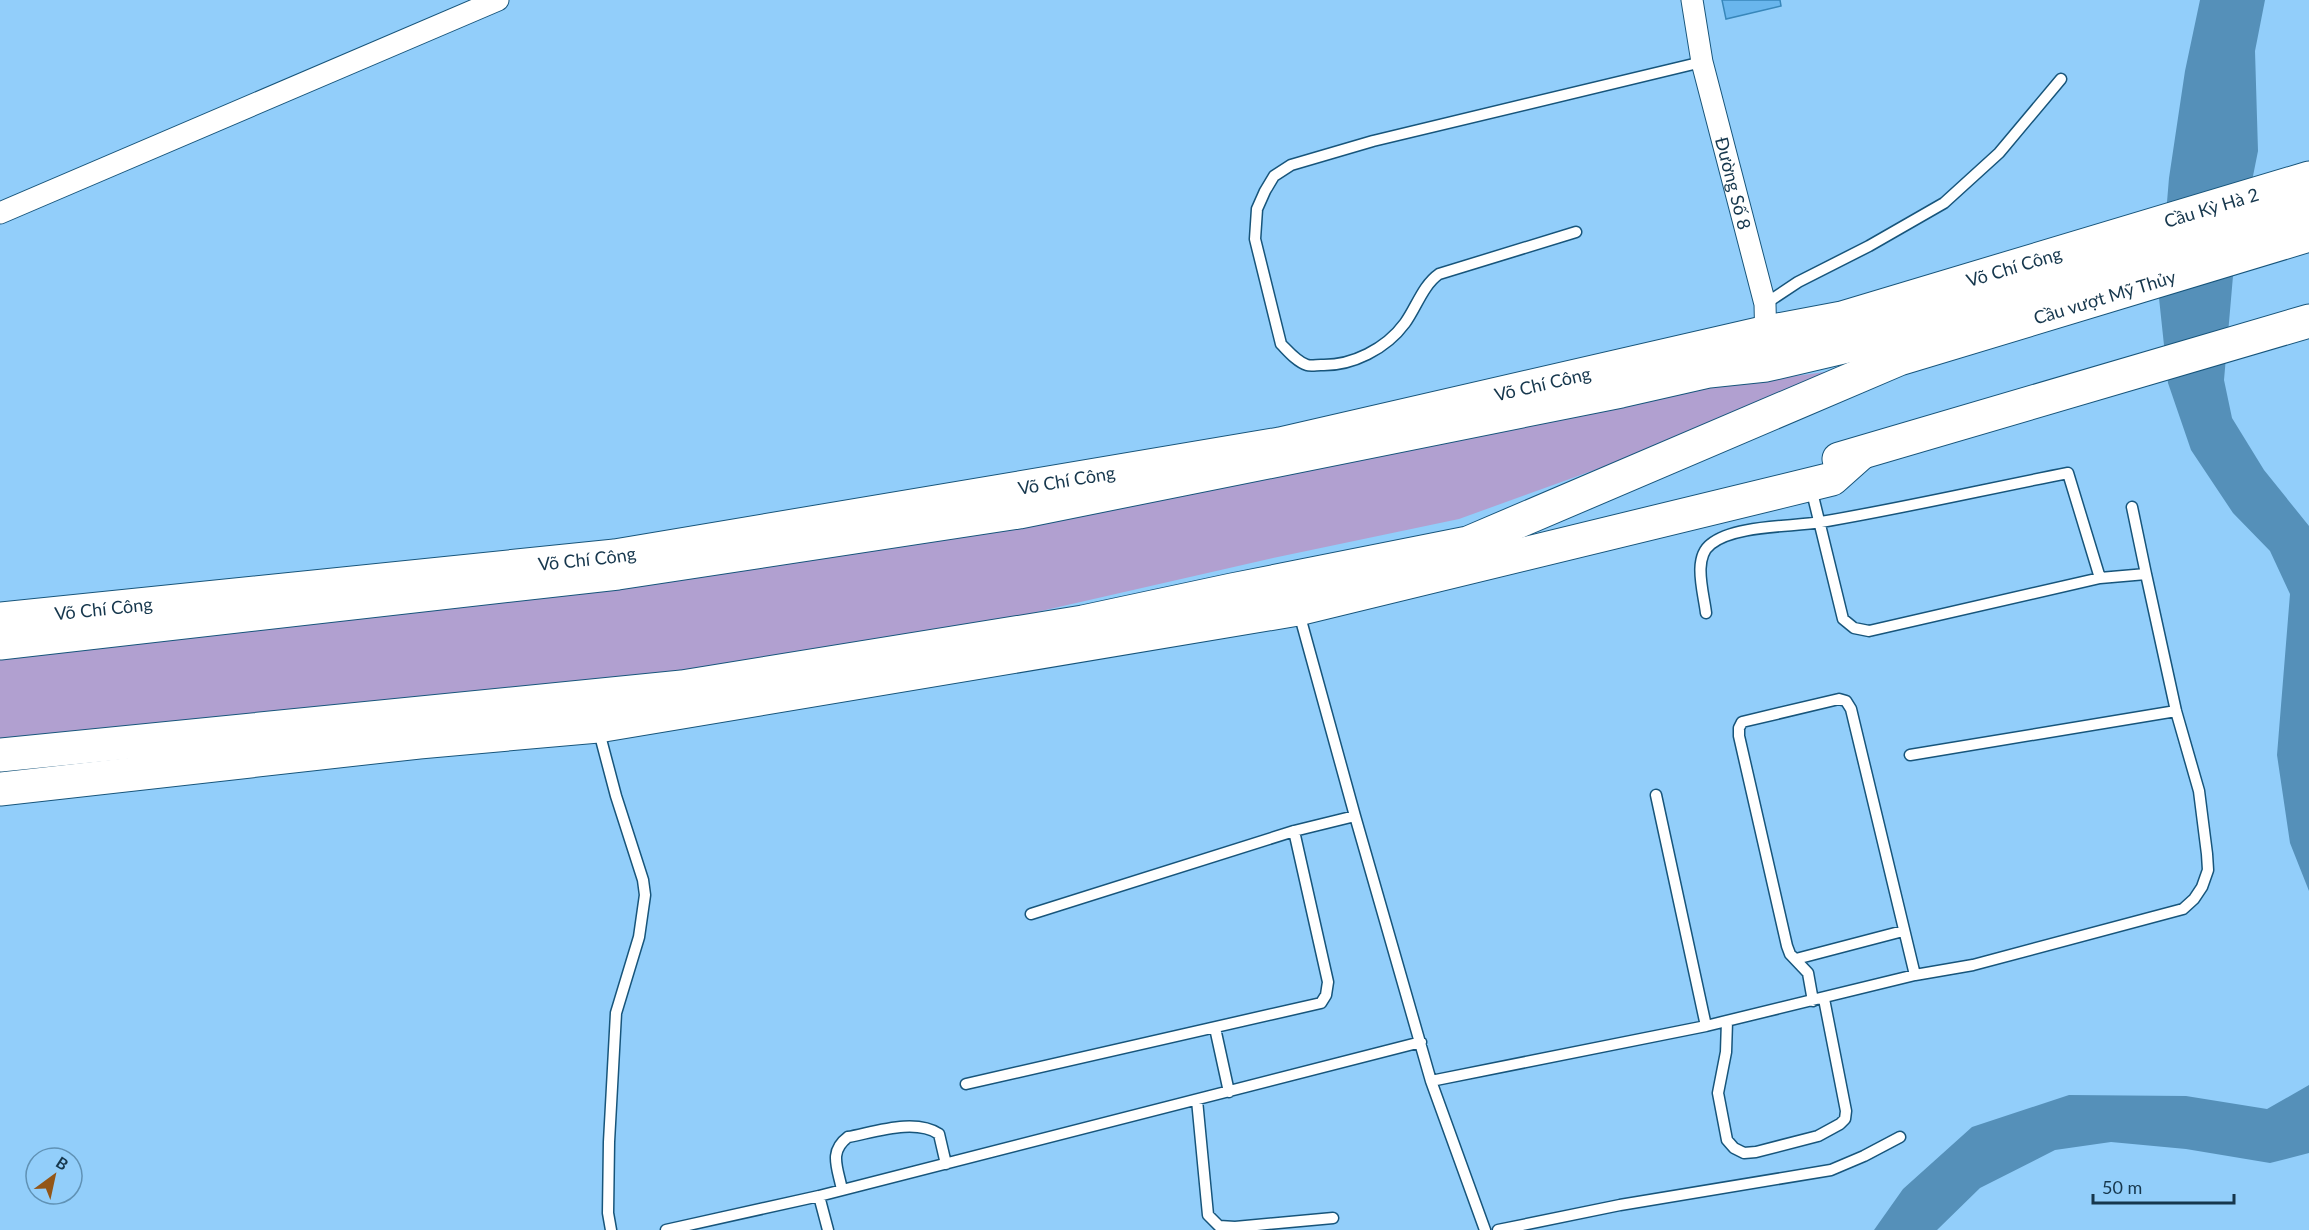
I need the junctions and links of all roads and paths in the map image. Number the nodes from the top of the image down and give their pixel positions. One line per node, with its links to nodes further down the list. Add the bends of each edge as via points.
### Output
1 (498, 0): 7 (street)
2 (1692, 0): 3 (street, Đường Số 8)
3 (1702, 62): 8 (lane, via 1373,141 1291,165 1274,176 1265,191 1257,209 1254,239 1281,344 1307,365 1334,366 1369,354 1395,336 1438,274); 11 (street, Đường Số 8)
4 (2061, 80): 11 (lane, via 1999,153 1944,203 1798,282)
5 (2309, 178): 10 (main road, Cầu Kỳ Hà 2)
6 (2309, 211): 13 (main road, Cầu vượt Mỹ Thủy)
7 (0, 213)
8 (1576, 232)
9 (2309, 235): 13 (main road, Cầu vượt Mỹ Thủy)
10 (2114, 237): 11 (main road, Võ Chí Công, via 1842,318)
11 (1766, 318): 14 (street, Đường Số 8); 24 (main road, Võ Chí Công, via 1280,444 615,556)
12 (2309, 321): 15 (main road)
13 (1899, 346): 14 (main road, Võ Chí Công); 19 (main road)
14 (1766, 365): 25 (main road, Võ Chí Công, via 1709,371 1019,512 618,573)
15 (1860, 454): 16 (main road, via 1832,479); 19 (main road, via 1591,523)
16 (1811, 485): 18 (lane); 22 (main road)
17 (2132, 507): 20 (lane)
18 (1820, 522): 21 (lane, via 2068,473); 21 (lane, via 1843,619 1862,630); 23 (lane, via 1733,533 1710,544 1700,565)
19 (1468, 543): 22 (main road)
20 (2146, 574): 21 (lane); 26 (lane)
21 (2100, 578)
22 (1294, 594): 27 (main road); 28 (main road, via 1232,590 1083,622 682,687); 32 (lane)
23 (1706, 614)
24 (0, 620)
25 (0, 643)
26 (2176, 711): 29 (lane); 37 (lane, via 2199,791 2207,854 2208,870 2194,899 2183,909 1973,965)
27 (598, 726): 30 (main road); 52 (lane, via 645,895 639,937 616,1013 609,1142)
28 (0, 755)
29 (1910, 755)
30 (0, 789)
31 (1656, 795): 40 (lane)
32 (1355, 816): 33 (lane); 42 (lane)
33 (1294, 831): 34 (lane); 41 (lane, via 1329,982 1326,994 1321,1003 1309,1007)
34 (1031, 914)
35 (1903, 931): 36 (lane); 36 (lane, via 1846,701 1839,699 1742,722 1738,736 1787,946); 37 (lane)
36 (1796, 959): 38 (lane, via 1808,973)
37 (1915, 975): 38 (lane)
38 (1819, 1000): 39 (lane); 39 (lane, via 1845,1119 1818,1136 1756,1152 1744,1153 1727,1140 1718,1093)
39 (1727, 1022): 40 (lane)
40 (1706, 1026): 43 (lane)
41 (1215, 1028): 44 (lane); 45 (lane)
42 (1420, 1042): 43 (lane); 45 (lane)
43 (1431, 1081): 55 (lane)
44 (966, 1084)
45 (1228, 1092): 46 (lane)
46 (1197, 1100): 48 (lane); 51 (lane, via 1208,1215 1219,1226)
47 (1900, 1137): 56 (lane, via 1831,1170)
48 (946, 1164): 49 (lane); 49 (lane, via 939,1134 929,1128 917,1125 848,1137 839,1144 835,1155)
49 (842, 1190): 50 (lane)
50 (819, 1196): 53 (lane); 54 (lane)
51 (1333, 1218)
52 (611, 1230)
53 (666, 1230)
54 (828, 1230)
55 (1485, 1230)
56 (1498, 1230)

